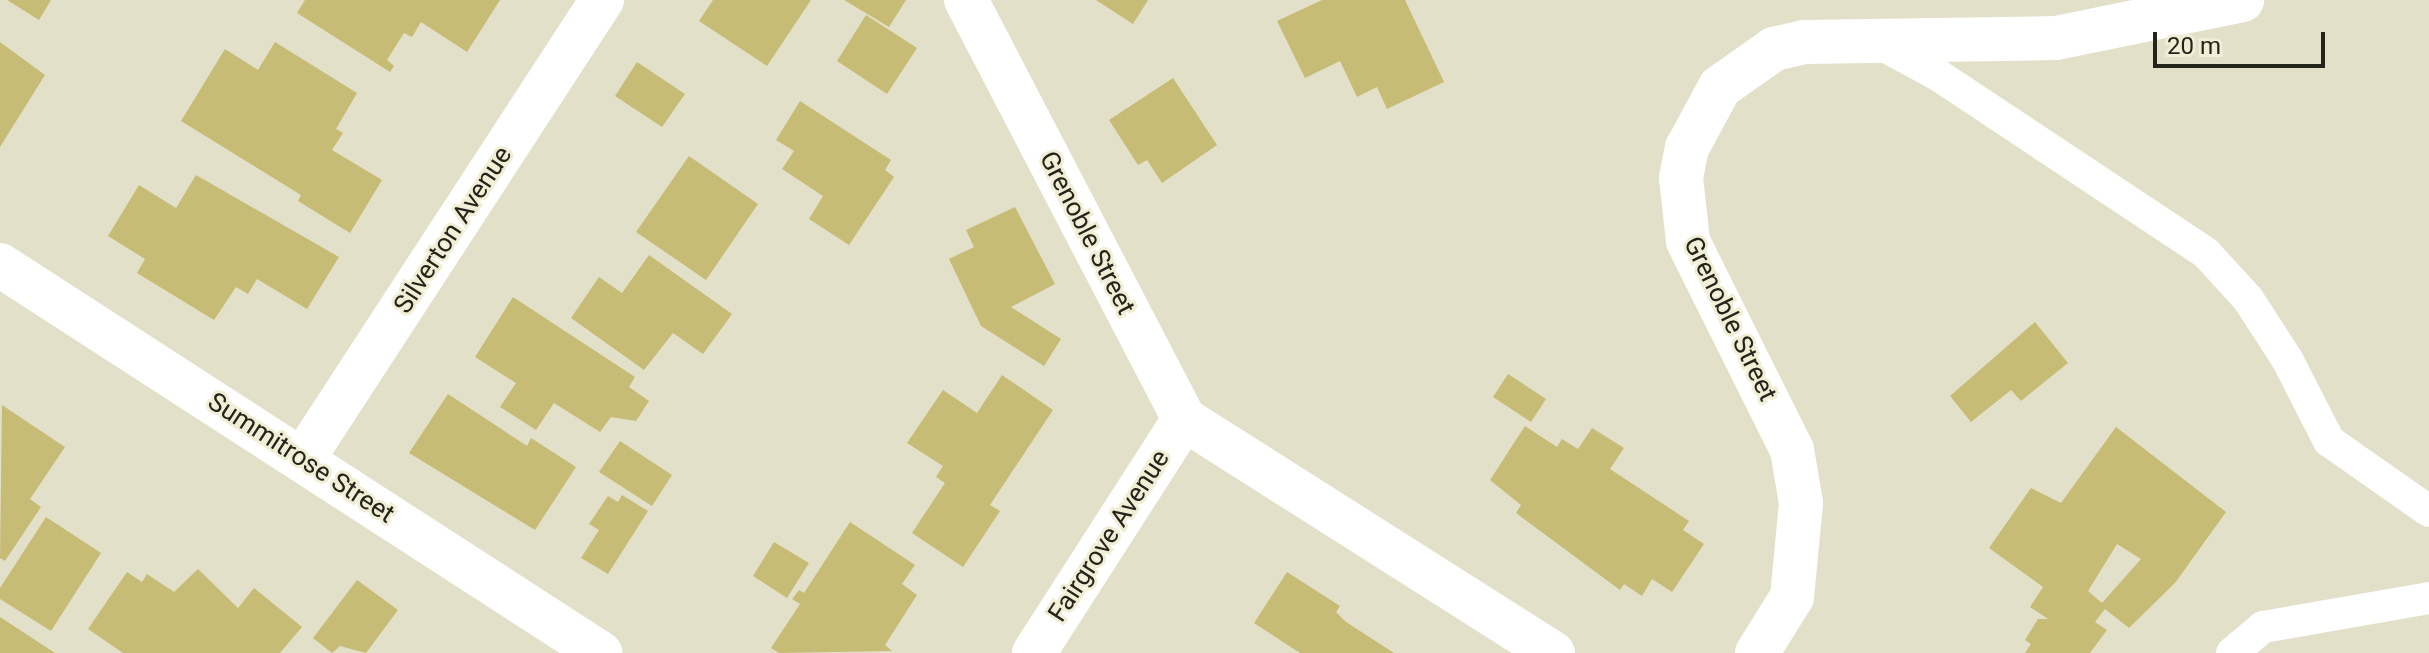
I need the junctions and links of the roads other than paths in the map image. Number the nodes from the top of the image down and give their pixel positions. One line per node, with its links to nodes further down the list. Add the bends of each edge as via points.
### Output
1 (602, 0): 7 (street, Silverton Avenue)
2 (966, 0): 6 (street, Grenoble Street)
3 (2242, 0): 4 (street, Grenoble Street, via 2056,38)
4 (1874, 41): 8 (lane, via 1938,75 2206,253 2248,299 2287,359 2329,441); 13 (street, Grenoble Street, via 1805,42 1744,66 1699,116 1681,178 1688,241 1792,450 1801,503 1792,597)
5 (0, 265): 7 (street, Summitrose Street)
6 (1184, 419): 11 (street, Fairgrove Avenue); 12 (street)
7 (303, 459): 10 (street, Summitrose Street)
8 (2429, 511)
9 (2429, 598): 14 (lane, via 2274,624)
10 (600, 653)
11 (1034, 653)
12 (1553, 653)
13 (1757, 653)
14 (2232, 653)

